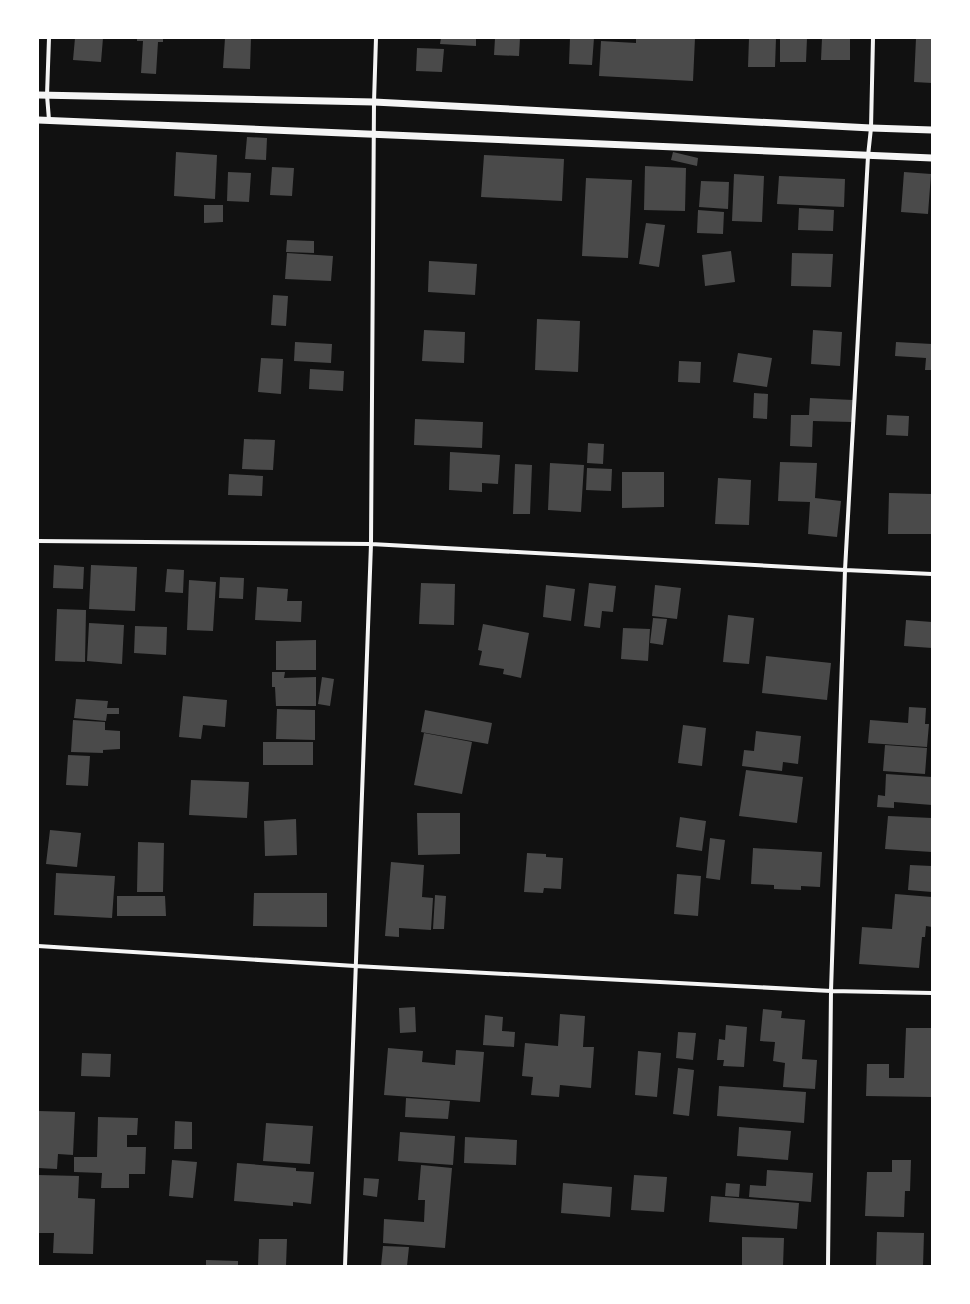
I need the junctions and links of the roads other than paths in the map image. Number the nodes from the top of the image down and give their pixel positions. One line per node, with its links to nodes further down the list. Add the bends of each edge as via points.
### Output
1 (49, 38): 5 (street)
2 (376, 38): 6 (street)
3 (873, 38): 9 (street)
4 (38, 95): 5 (street)
5 (47, 95): 6 (street); 8 (street)
6 (374, 102): 9 (street); 11 (street)
7 (38, 120): 8 (street)
8 (49, 120): 11 (street)
9 (871, 128): 10 (street); 12 (street)
10 (932, 130)
11 (374, 133): 12 (street); 15 (street)
12 (868, 156): 13 (street); 16 (street)
13 (932, 158)
14 (38, 541): 15 (street)
15 (371, 544): 16 (street); 19 (street)
16 (845, 570): 17 (street); 20 (street)
17 (932, 574)
18 (38, 946): 19 (street)
19 (355, 966): 20 (street); 22 (street)
20 (831, 991): 21 (street); 23 (street)
21 (932, 993)
22 (345, 1266)
23 (828, 1266)

